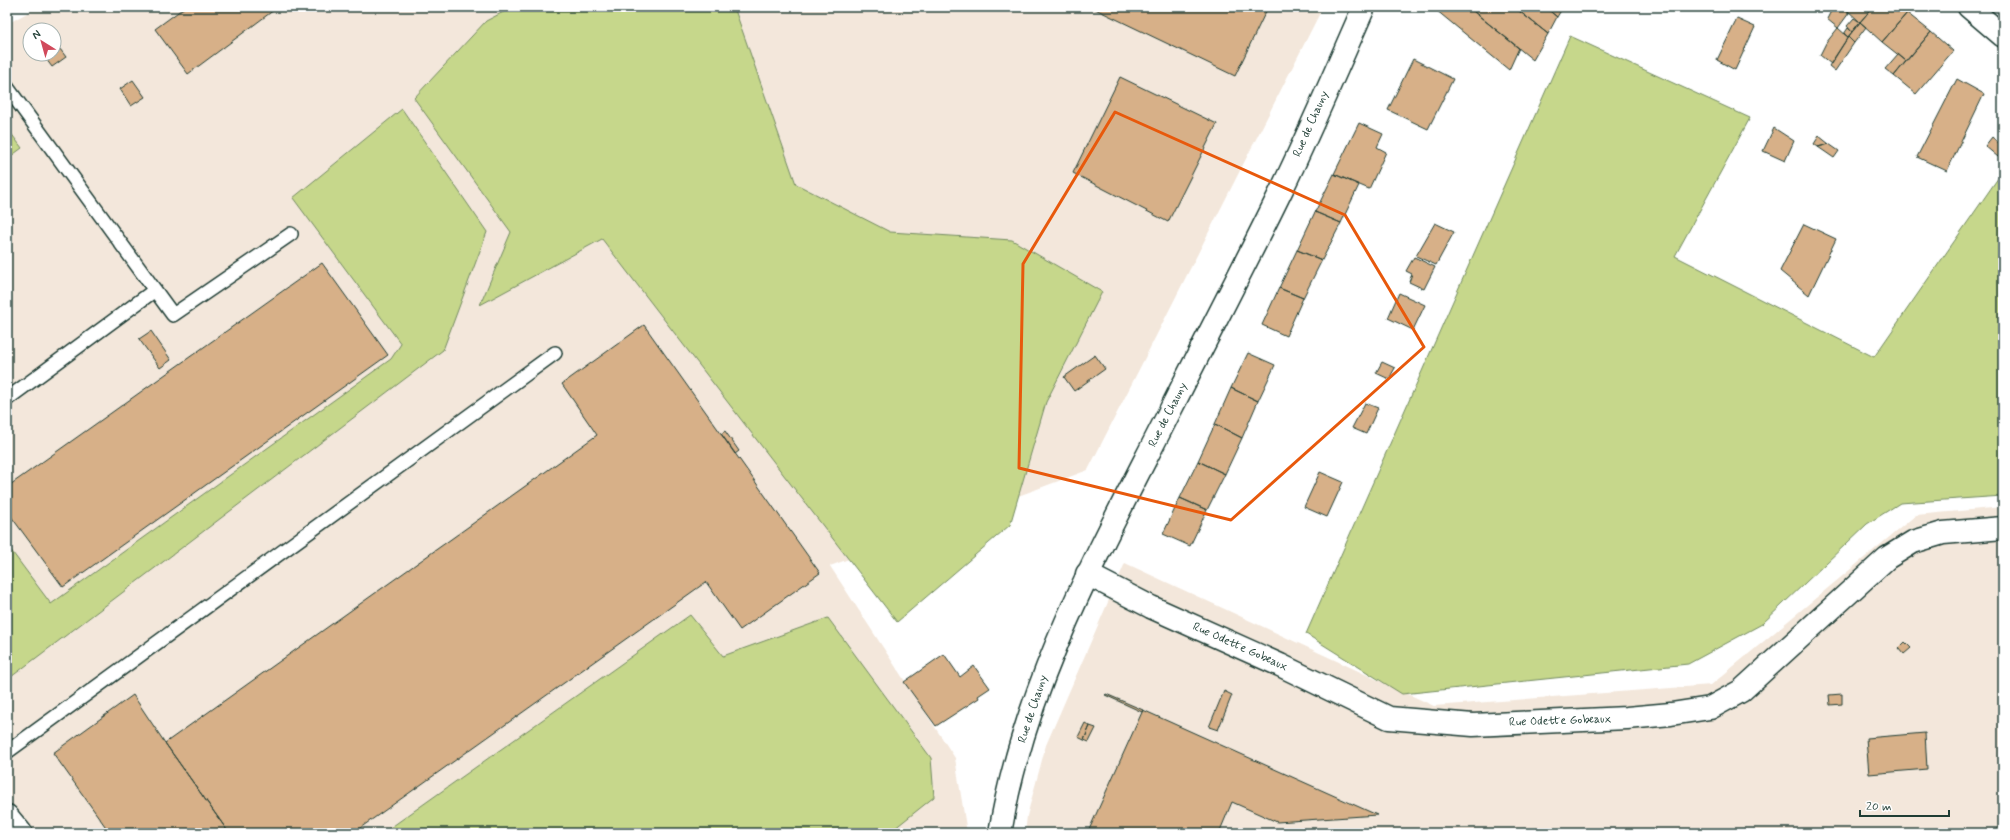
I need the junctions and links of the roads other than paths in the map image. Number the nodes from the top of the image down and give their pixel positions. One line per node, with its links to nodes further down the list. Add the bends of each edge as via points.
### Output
1 (1364, 7): 10 (street, Rue de Chauny, via 1282,188)
2 (1969, 7): 3 (street)
3 (2003, 36)
4 (7, 87): 6 (lane)
5 (291, 234): 6 (lane, via 173,315)
6 (155, 290): 8 (lane)
7 (555, 352): 11 (lane)
8 (7, 399)
9 (2003, 528): 10 (street, Rue Odette Gobeaux, via 1943,533 1913,542 1887,558 1741,691 1710,708 1627,718 1473,725 1389,718 1151,607)
10 (1087, 574): 14 (street, Rue de Chauny, via 1049,661 1026,728 1010,783)
11 (7, 752)
12 (7, 816): 13 (street)
13 (21, 833)
14 (1000, 833)

